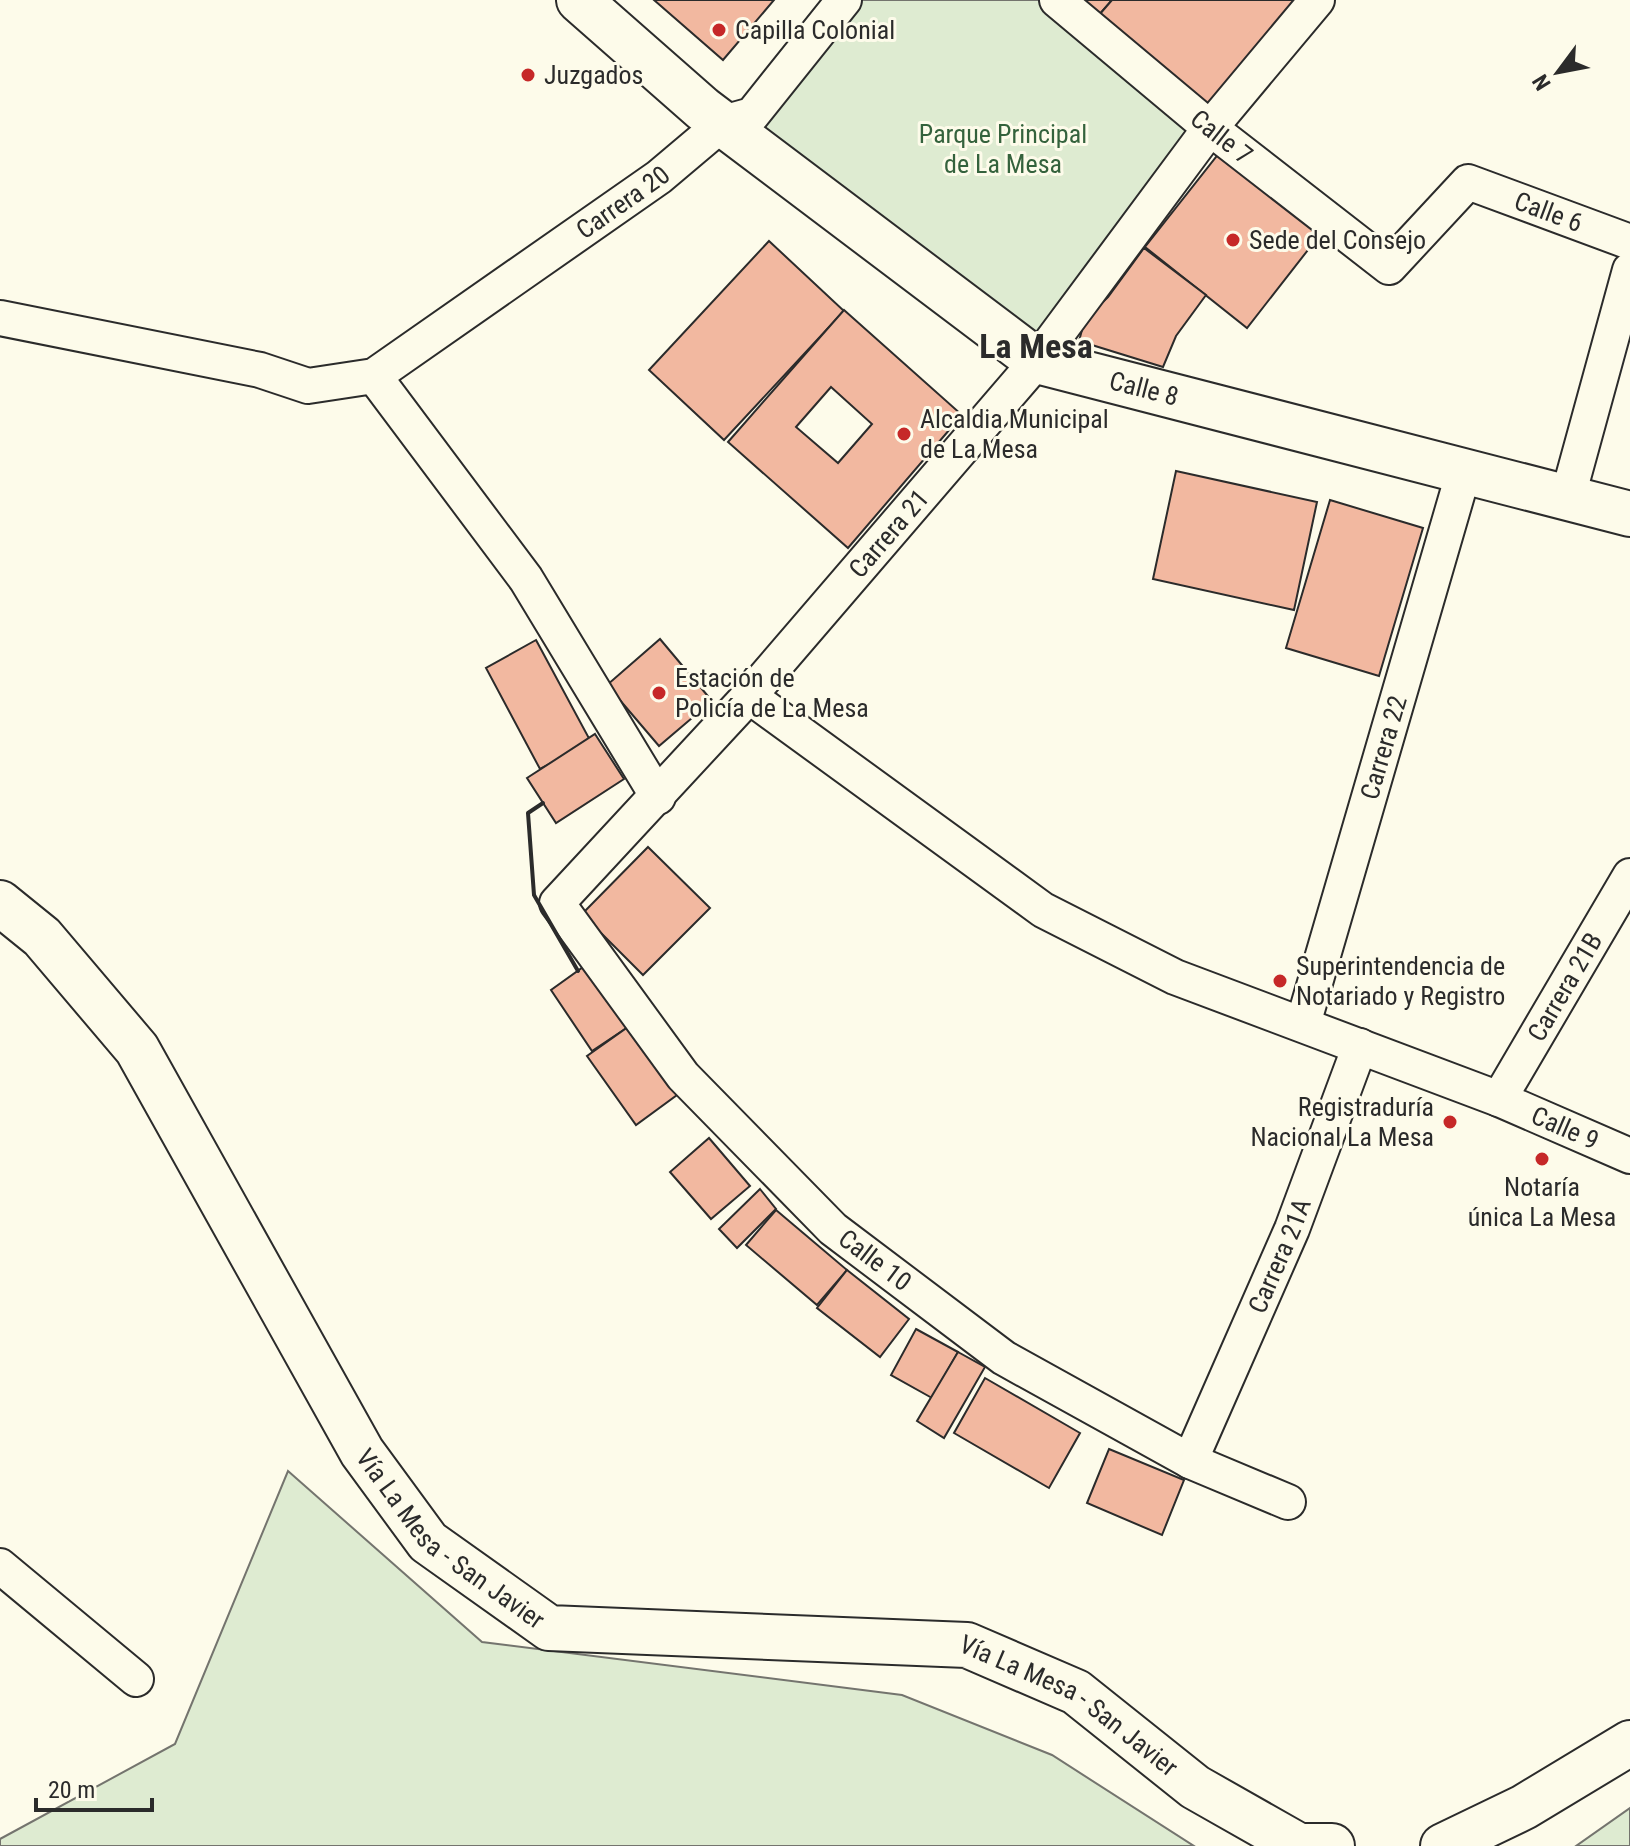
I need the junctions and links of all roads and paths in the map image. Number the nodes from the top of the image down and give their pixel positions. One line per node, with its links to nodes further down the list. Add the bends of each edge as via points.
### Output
1 (579, 0): 5 (street, Calle 8)
2 (844, 0): 5 (street, Carrera 20, via 752,115)
3 (1057, 0): 6 (street, Calle 7)
4 (1317, 0): 6 (street, Carrera 21)
5 (723, 123): 11 (street, Calle 8); 12 (street, Carrera 20, via 659,177)
6 (1210, 128): 7 (street, Calle 7, via 1389,267); 11 (street, Carrera 21)
7 (1468, 182): 8 (street, Calle 6)
8 (1630, 242)
9 (1630, 270): 14 (street)
10 (0, 318): 12 (street, via 260,370 308,386)
11 (1037, 361): 13 (street, Calle 8); 16 (street, Carrera 21)
12 (374, 376): 17 (street, via 526,579)
13 (1464, 471): 14 (street, Calle 8); 21 (street, Carrera 22)
14 (1568, 496): 15 (street, Calle 8)
15 (1630, 514)
16 (749, 696): 17 (street, Carrera 21); 21 (street, Calle 9, via 1043,910 1175,977)
17 (658, 797): 20 (street, Carrera 21)
18 (1630, 876): 23 (street, Carrera 21B)
19 (0, 903): 30 (street, Vía La Mesa - San Javier, via 42,937 137,1049 370,1463 428,1542 549,1628 967,1645 1076,1692 1195,1787 1299,1846)
20 (557, 903): 25 (street, Calle 10, via 683,1076 833,1229 1004,1358)
21 (1303, 1024): 22 (street, Calle 9)
22 (1360, 1046): 23 (street, Calle 9); 25 (street, Carrera 21A, via 1292,1229)
23 (1499, 1099): 24 (street, Calle 9)
24 (1630, 1156)
25 (1190, 1461): 26 (street, Calle 10)
26 (1288, 1502)
27 (0, 1566): 28 (street)
28 (136, 1679)
29 (1630, 1743): 31 (street, via 1524,1807)
30 (1332, 1846)
31 (1443, 1846)

